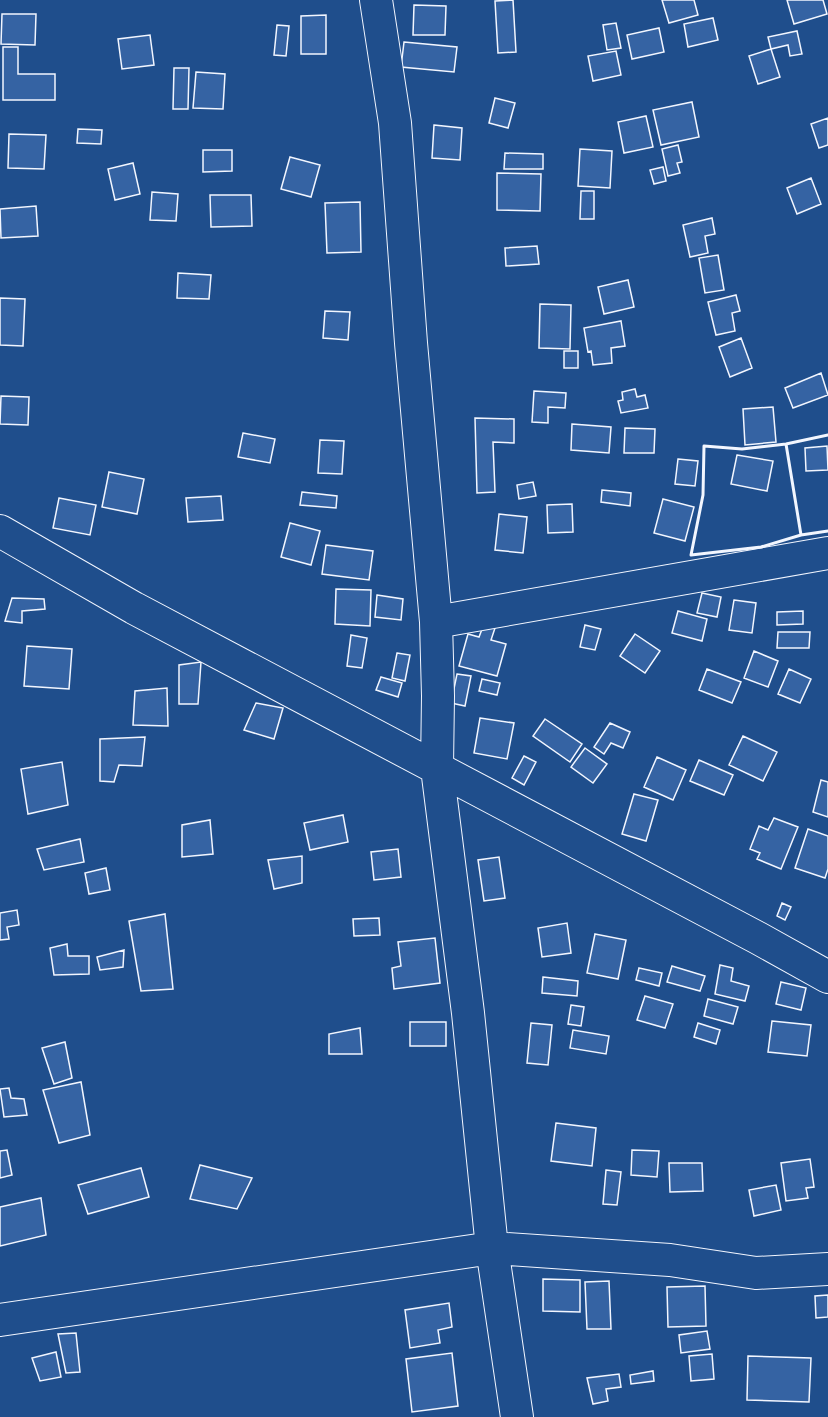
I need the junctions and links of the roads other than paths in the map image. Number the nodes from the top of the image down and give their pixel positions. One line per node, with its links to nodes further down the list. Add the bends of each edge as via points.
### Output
1 (376, 0): 4 (street, via 395,123)
2 (0, 531): 5 (street, via 134,608)
3 (828, 553): 4 (street)
4 (436, 622): 5 (street)
5 (437, 768): 6 (street); 7 (street)
6 (828, 977)
7 (492, 1248): 8 (street, via 670,1260 756,1273); 9 (street); 10 (street)
8 (828, 1269)
9 (0, 1320)
10 (517, 1417)

